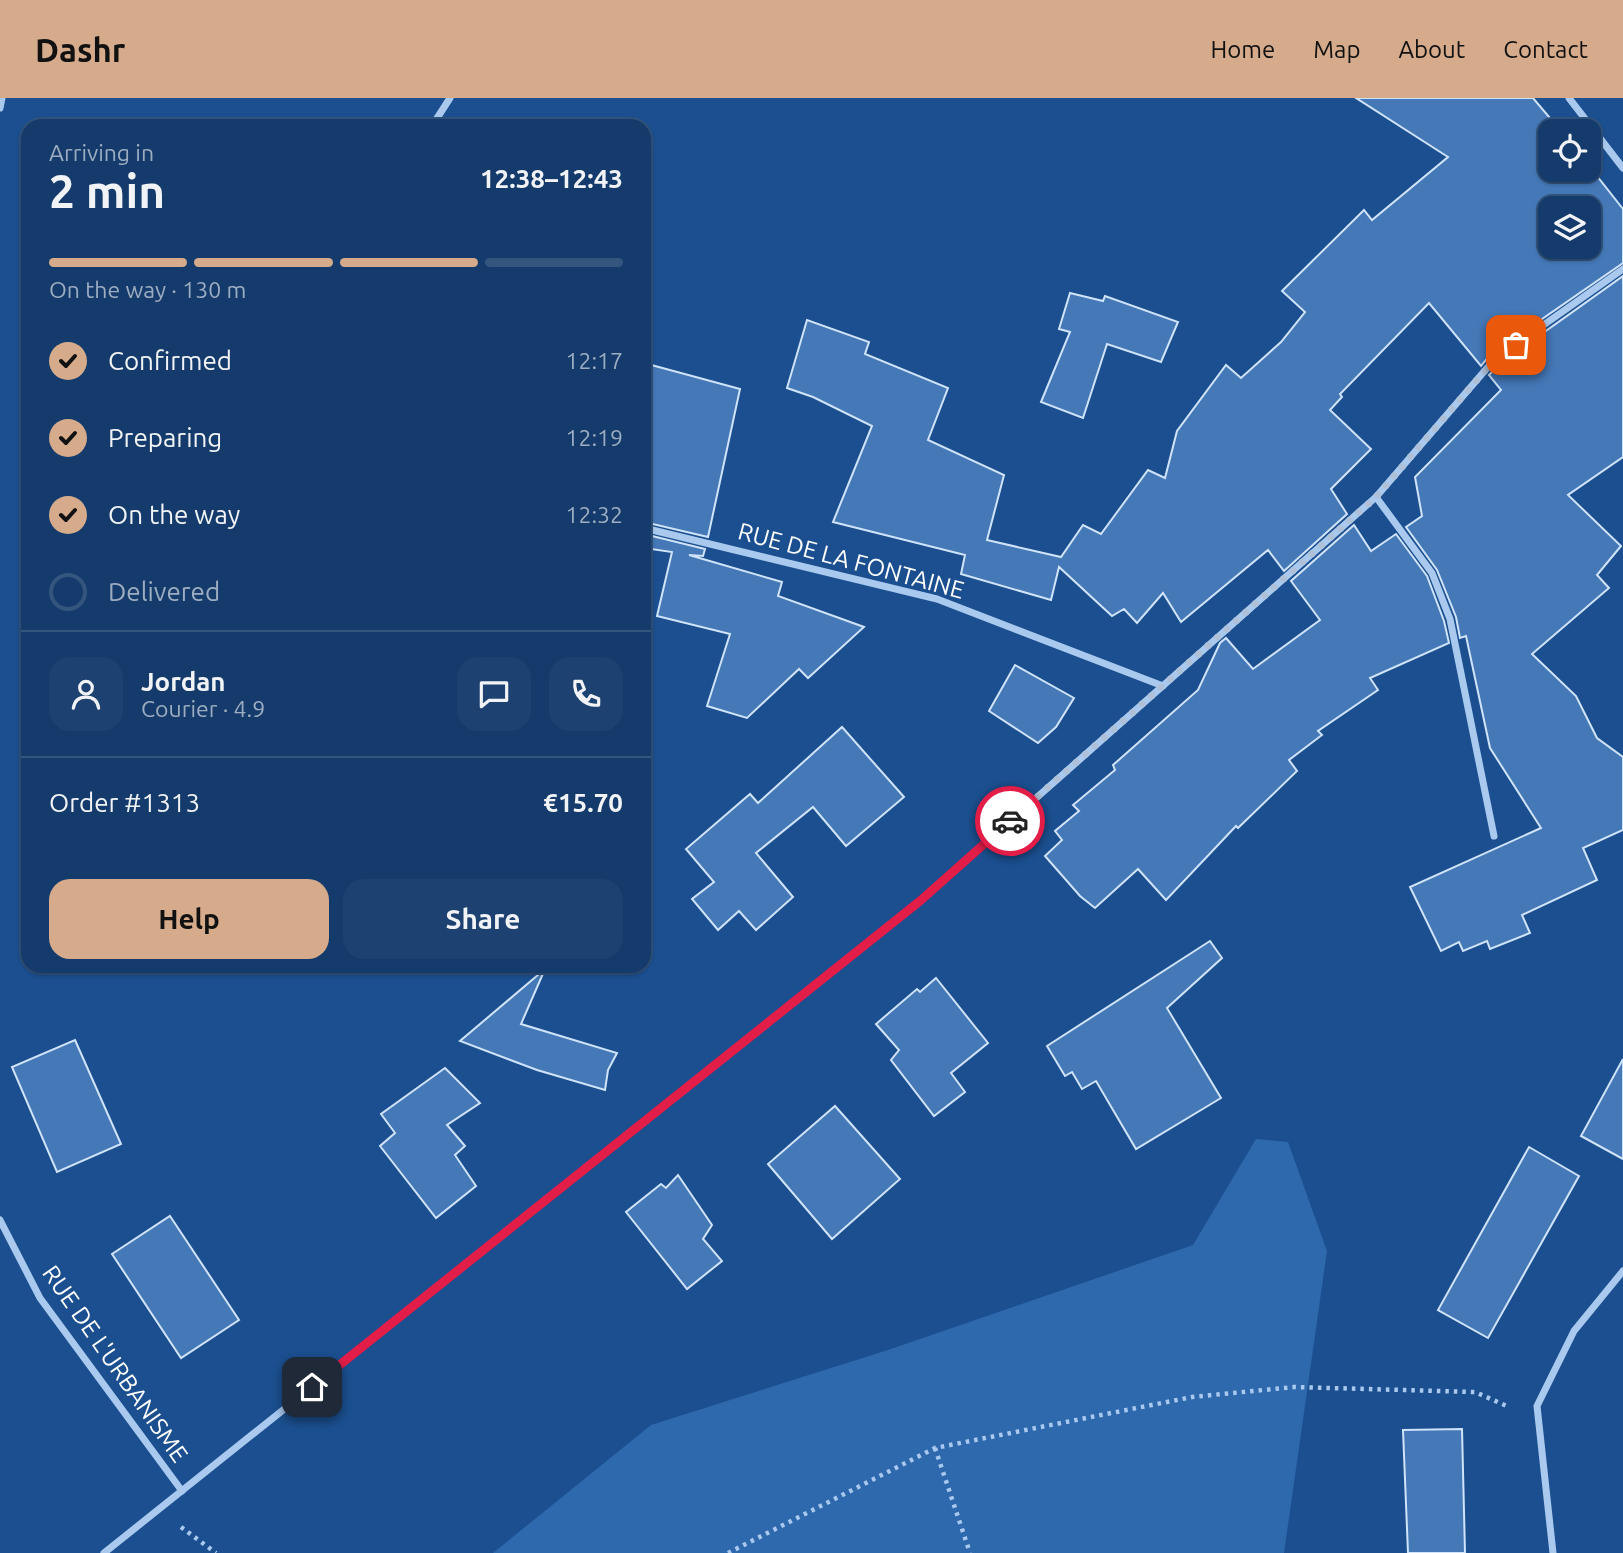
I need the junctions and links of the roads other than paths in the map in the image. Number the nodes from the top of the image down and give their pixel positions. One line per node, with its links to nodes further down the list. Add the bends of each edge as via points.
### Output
1 (2, 98): 4 (street)
2 (450, 98): 5 (street)
3 (1569, 98): 6 (street)
4 (0, 108)
5 (436, 119)
6 (1623, 168)
7 (1623, 268): 8 (street, via 1494,360)
8 (1376, 497): 10 (street); 11 (street, via 1432,573 1450,619)
9 (651, 530): 10 (street, RUE DE LA FONTAINE, via 937,599)
10 (1163, 686): 14 (street, via 920,901)
11 (1494, 836)
12 (0, 1220): 14 (street, RUE DE L'URBANISME, via 40,1298)
13 (1623, 1271): 16 (street, via 1574,1331 1537,1406)
14 (182, 1491): 15 (street)
15 (104, 1553)
16 (1553, 1553)

